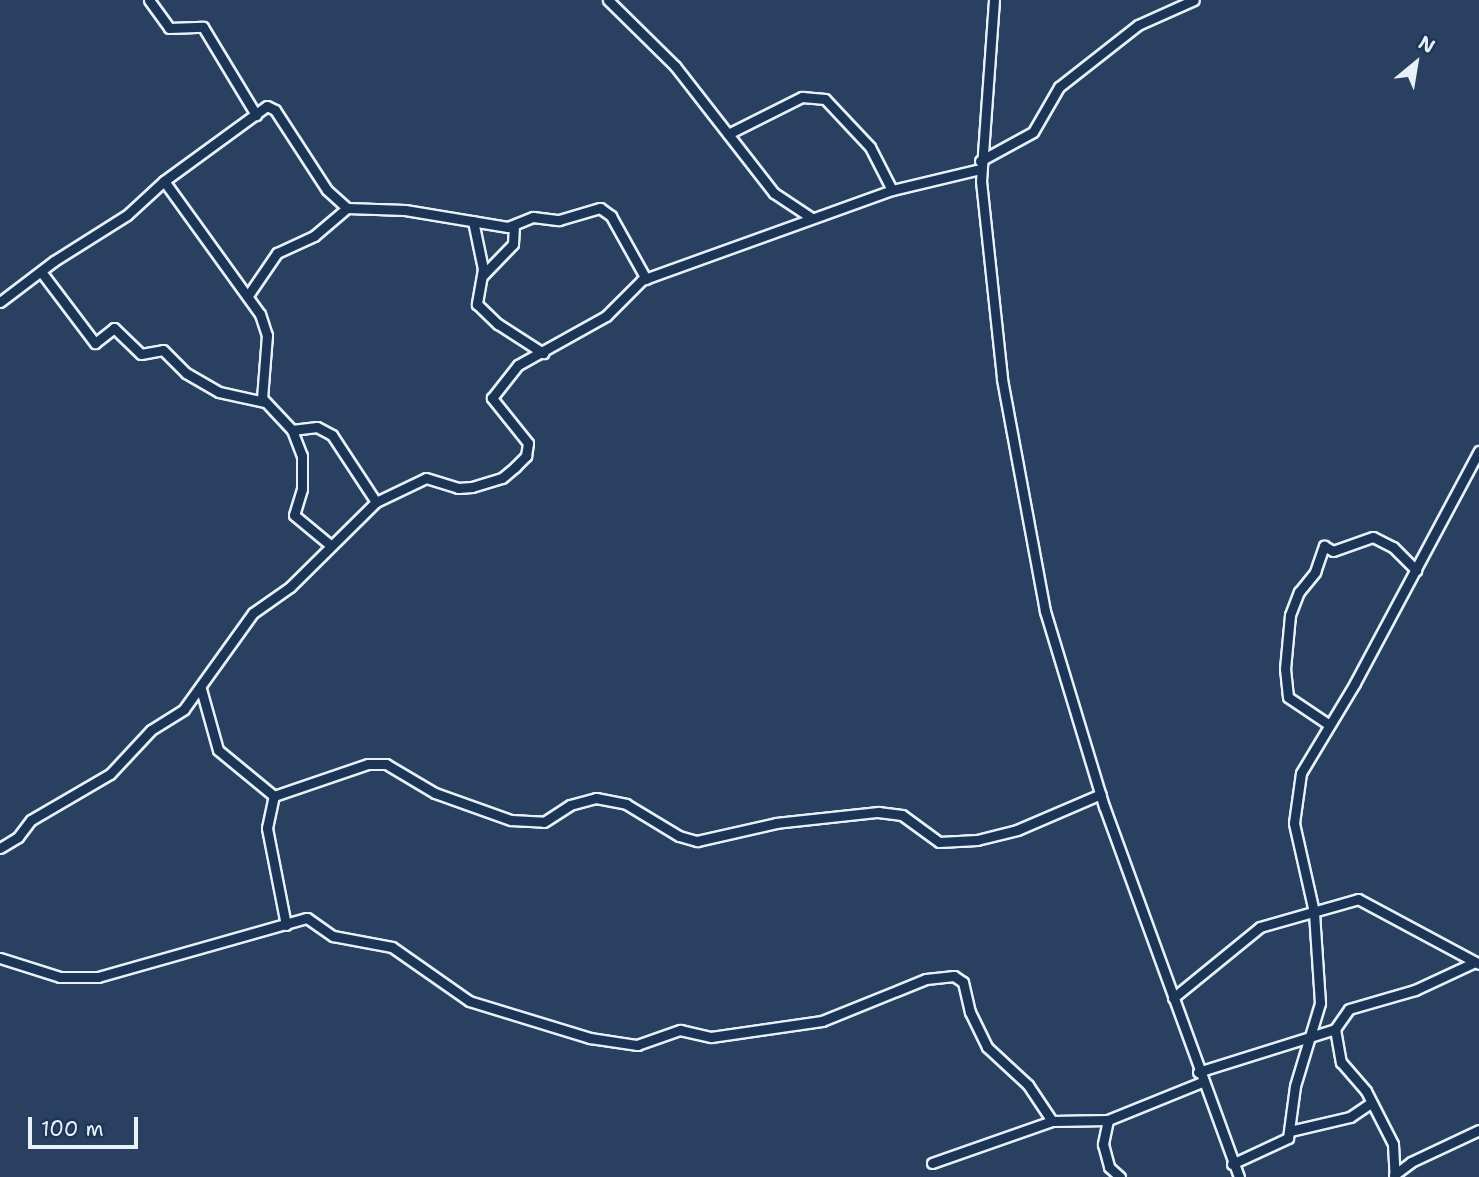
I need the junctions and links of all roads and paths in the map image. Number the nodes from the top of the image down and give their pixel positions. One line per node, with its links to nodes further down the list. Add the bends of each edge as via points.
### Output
1 (149, 0): 5 (street, via 169,29 203,27)
2 (608, 0): 6 (street, via 675,66)
3 (994, 0): 7 (street)
4 (1194, 0): 7 (street, via 1138,25 1059,86 1033,132)
5 (256, 115): 8 (street); 10 (street, via 267,106 275,110 327,190)
6 (728, 134): 9 (street, via 798,98 825,99 870,147); 11 (street, via 774,193)
7 (980, 165): 9 (street); 28 (street, via 1002,379 1045,611)
8 (164, 181): 14 (street, via 127,215 54,261); 17 (street)
9 (892, 190): 11 (street)
10 (347, 208): 12 (street, via 405,209); 17 (street, via 314,236 277,253)
11 (810, 217): 16 (street, via 721,255)
12 (473, 221): 13 (street); 15 (street)
13 (514, 226): 15 (street, via 513,244); 16 (street, via 533,217 559,220 600,208 611,216)
14 (42, 274): 18 (street); 20 (street, via 95,343 114,328 141,354 163,350 186,373 219,392)
15 (483, 275): 19 (street, via 476,297 482,312)
16 (646, 279): 19 (street, via 606,316)
17 (249, 294): 20 (street, via 267,335)
18 (0, 302)
19 (543, 352): 23 (street, via 513,368 492,398 528,443 526,456 515,467 502,478 471,487 458,488 426,478)
20 (264, 402): 21 (street)
21 (292, 430): 23 (street, via 317,427 332,435); 24 (street, via 303,468 294,515)
22 (1479, 451): 25 (street)
23 (376, 502): 24 (street)
24 (329, 544): 26 (street, via 290,587 253,613 232,647 217,658)
25 (1416, 570): 27 (street); 27 (street, via 1400,552 1373,537 1333,551 1324,546 1315,572 1299,592 1290,614 1285,669 1288,697)
26 (201, 689): 29 (street, via 218,750); 30 (street, via 184,709 141,739 110,774 31,820 18,837)
27 (1328, 724): 31 (street, via 1307,757 1296,794 1294,823)
28 (1101, 793): 29 (street, via 1017,830 958,842 933,840 902,816 878,812 786,822 689,841 626,804 596,798 570,805 544,822 523,823 435,793 380,763); 37 (street)
29 (274, 796): 34 (street, via 267,828)
30 (0, 848)
31 (1310, 899): 32 (street); 33 (street)
32 (1314, 912): 33 (street); 36 (street, via 1364,900 1430,941); 39 (street, via 1320,995)
33 (1303, 914): 37 (street, via 1261,926)
34 (286, 925): 35 (street, via 98,977 60,977); 44 (street, via 307,918 333,936 392,947 470,1002 623,1044 649,1043 680,1030 711,1037 807,1024 926,979 954,976 963,982 970,1012 987,1046 1027,1085)
35 (0, 958)
36 (1477, 963): 38 (street, via 1438,982 1349,1009)
37 (1173, 998): 40 (street)
38 (1335, 1029): 39 (street); 42 (street, via 1340,1062)
39 (1311, 1039): 40 (street); 46 (street, via 1295,1087)
40 (1198, 1072): 41 (street)
41 (1202, 1082): 43 (street); 48 (street)
42 (1371, 1103): 46 (street, via 1350,1117); 49 (street, via 1393,1144)
43 (1108, 1120): 44 (street); 50 (street, via 1102,1131 1103,1144 1109,1167)
44 (1052, 1121): 47 (street)
45 (1479, 1130): 49 (street, via 1411,1162)
46 (1290, 1131): 48 (street, via 1283,1142)
47 (932, 1163)
48 (1232, 1164): 51 (street)
49 (1394, 1176)
50 (1120, 1177)
51 (1239, 1177)

